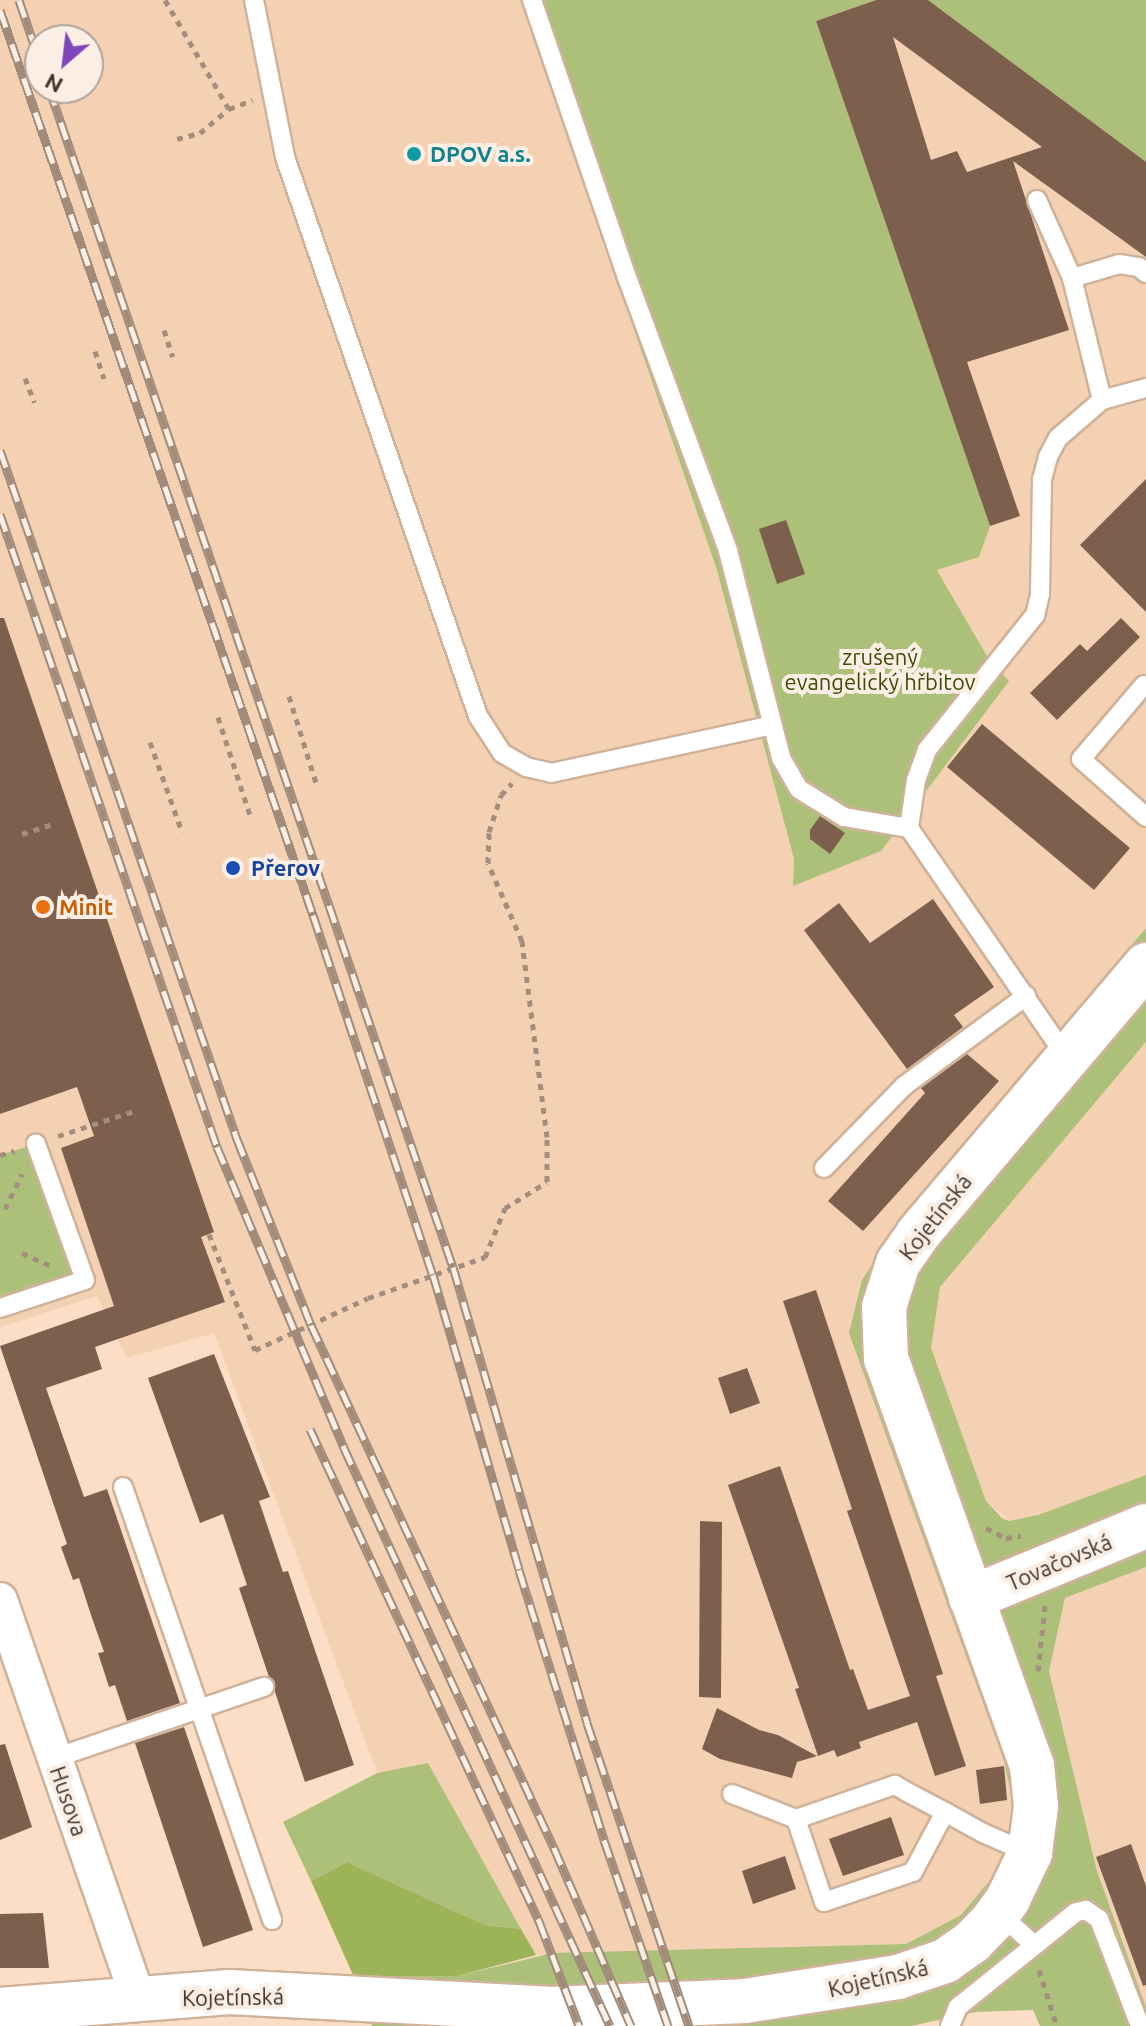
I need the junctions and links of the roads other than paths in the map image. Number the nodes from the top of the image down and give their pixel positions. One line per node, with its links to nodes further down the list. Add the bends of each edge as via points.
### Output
1 (254, 0): 9 (lane, via 285,157 478,716 502,753 551,773)
2 (532, 0): 9 (lane, via 728,551)
3 (1037, 200): 5 (lane)
4 (1146, 273): 5 (lane, via 1119,264)
5 (1072, 278): 7 (lane)
6 (1146, 388): 7 (lane)
7 (1102, 400): 11 (lane, via 1058,438 1048,457 1042,479 1035,615 927,750)
8 (1144, 685): 10 (lane, via 1081,759)
9 (773, 725): 11 (lane, via 781,758 799,789 844,817)
10 (1146, 817)
11 (909, 828): 13 (lane)
12 (1146, 965): 14 (main road, Kojetínská)
13 (1026, 996): 14 (lane); 16 (lane, via 904,1086)
14 (1067, 1058): 20 (main road, Kojetínská, via 918,1234 898,1263 884,1307 886,1359)
15 (36, 1144): 17 (lane, via 85,1280)
16 (824, 1168)
17 (0, 1308)
18 (123, 1487): 24 (lane)
19 (1145, 1530): 20 (main road, Tovačovská)
20 (971, 1598): 29 (main road, Kojetínská, via 1032,1766 1036,1806)
21 (0, 1600): 22 (street, Husova)
22 (6, 1639): 25 (street, Husova)
23 (264, 1687): 24 (lane)
24 (198, 1709): 25 (lane); 31 (lane)
25 (55, 1758): 33 (street, Husova)
26 (732, 1794): 28 (lane)
27 (945, 1812): 28 (lane, via 895,1785); 28 (lane, via 913,1872 824,1902); 29 (lane)
28 (796, 1819)
29 (1030, 1853): 30 (main road, Kojetínská)
30 (999, 1913): 32 (lane); 33 (main road, Kojetínská, via 972,1942 922,1971 745,2001 549,2009 229,1992)
31 (272, 1920)
32 (1034, 1945): 35 (lane, via 958,2007); 36 (lane, via 1076,1912 1095,1913)
33 (141, 2007): 34 (main road, Kojetínská)
34 (0, 2010)
35 (950, 2026)
36 (1140, 2026)

